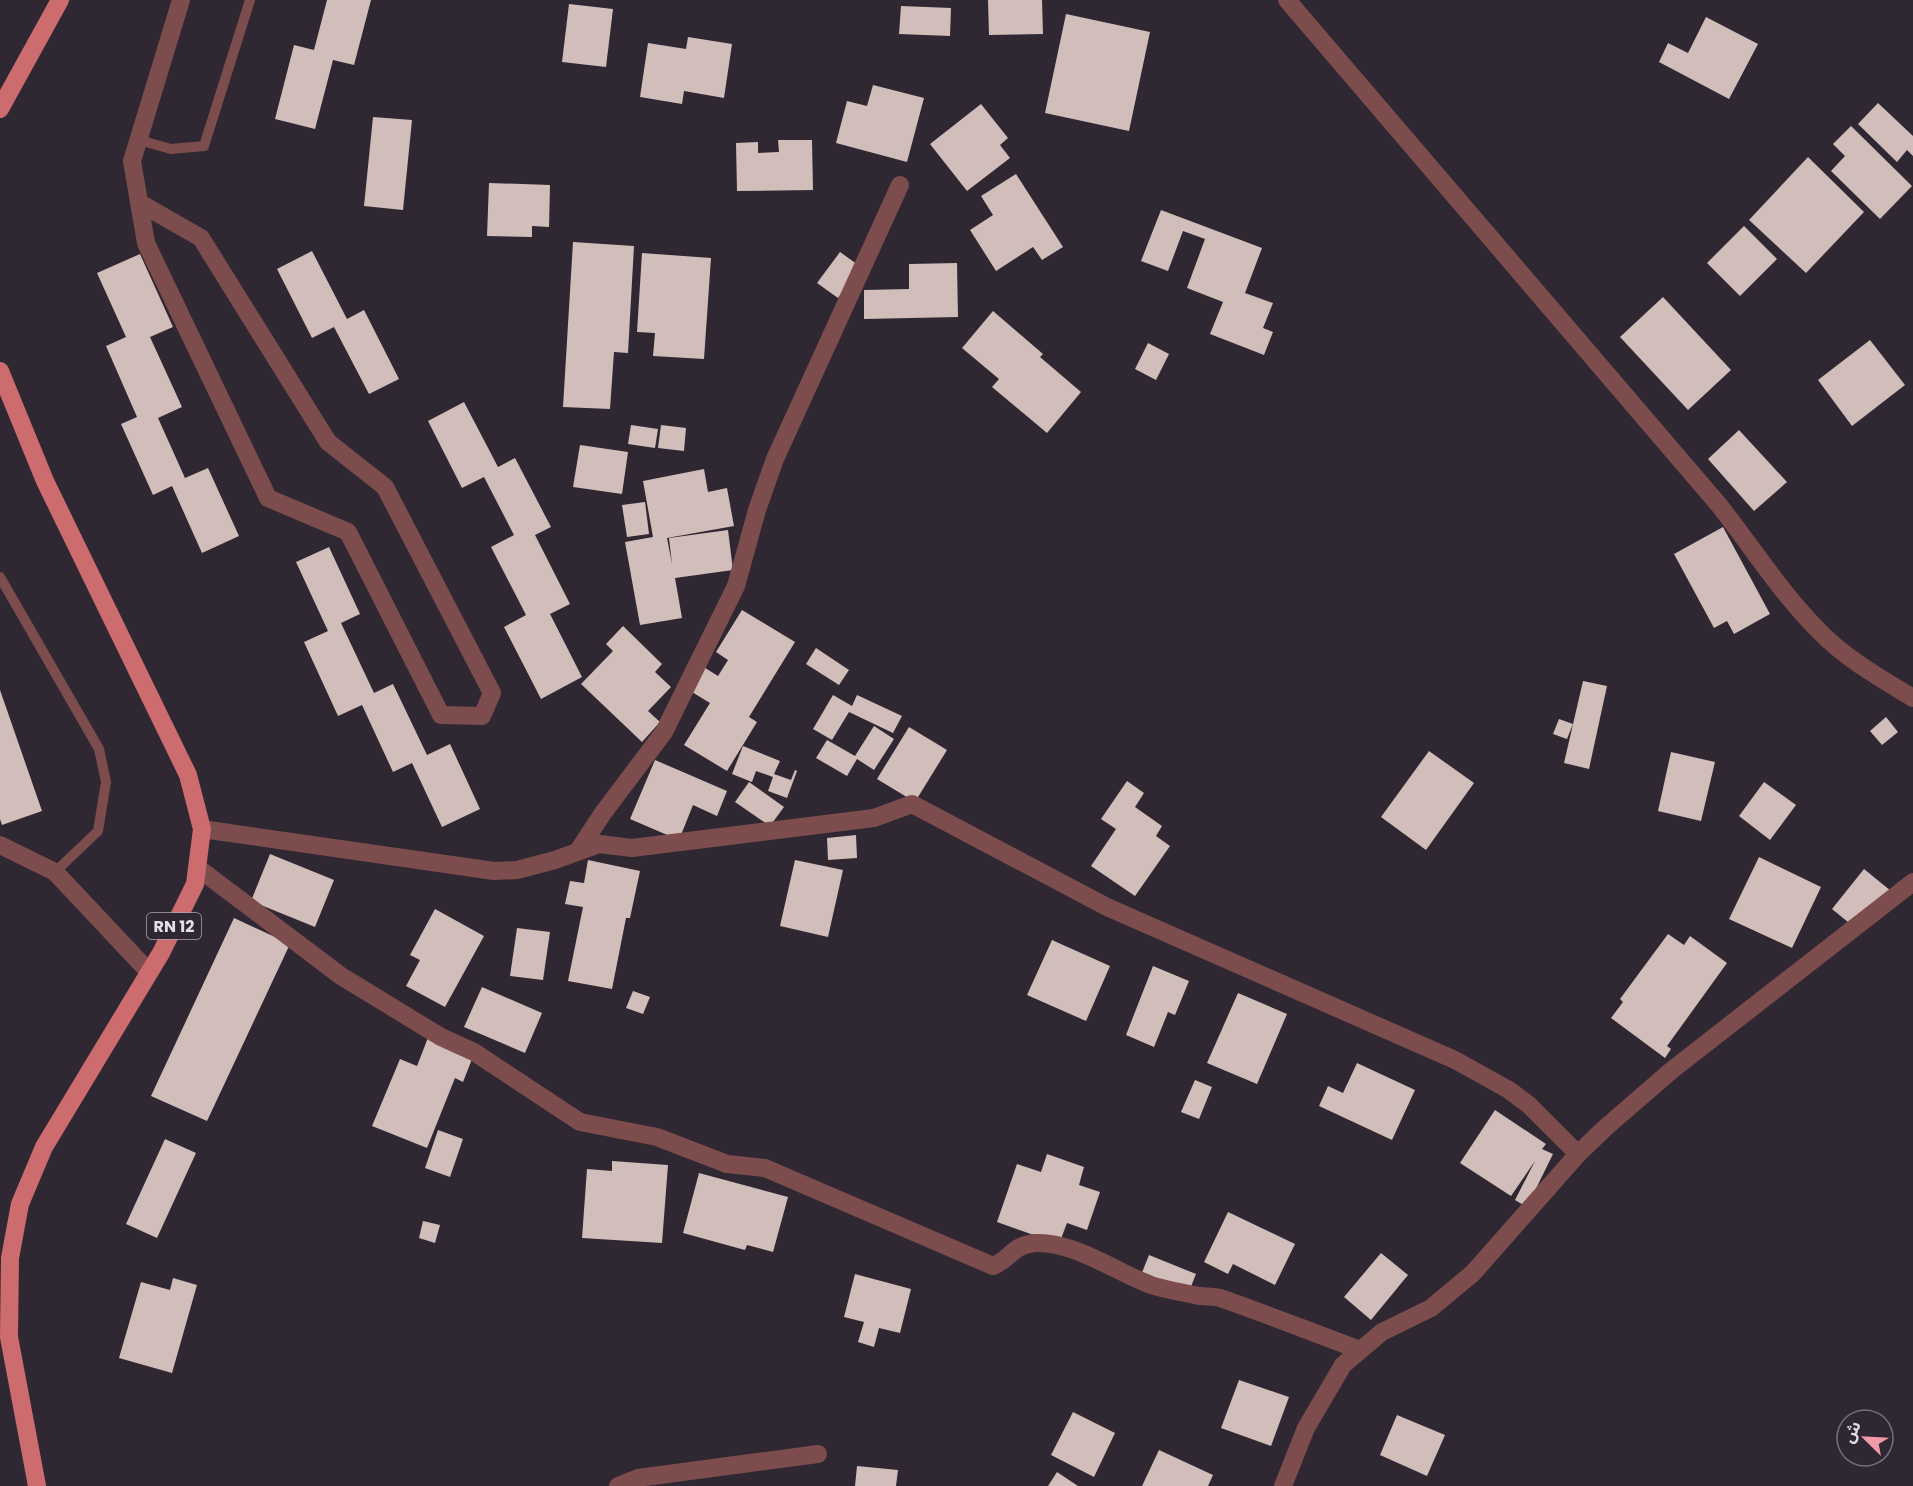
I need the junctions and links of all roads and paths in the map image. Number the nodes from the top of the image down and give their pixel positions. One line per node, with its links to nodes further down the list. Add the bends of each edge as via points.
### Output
1 (60, 0): 5 (main road)
2 (181, 0): 6 (street)
3 (250, 0): 6 (lane, via 204,146 171,149)
4 (1287, 0): 11 (street, via 1719,505 1784,593 1820,633 1850,658)
5 (0, 110)
6 (139, 140): 8 (street, via 132,161)
7 (900, 185): 14 (street, via 775,459 756,510 736,586 664,732)
8 (140, 203): 8 (street, via 146,243 268,498 348,532 441,715 482,716 492,693 385,487 328,442 201,238)
9 (0, 371): 12 (main road, RN 12, via 45,481 188,775)
10 (0, 577): 16 (lane, via 99,749 106,782 98,831)
11 (1913, 698)
12 (202, 829): 14 (street, via 494,871 517,870); 15 (main road, RN 12)
13 (0, 846): 16 (street)
14 (578, 851): 19 (street, via 599,844 632,848 874,818 912,804 1107,907 1455,1060 1522,1100)
15 (198, 868): 18 (main road, RN 12, via 195,884); 20 (street, via 341,976 441,1037 474,1052 580,1122 657,1137 727,1164 765,1168 993,1266 1003,1262 1014,1249 1035,1243 1062,1247 1154,1286 1221,1298)
16 (55, 872): 18 (street)
17 (1913, 882): 19 (street, via 1672,1070)
18 (149, 972): 22 (main road, RN 12, via 44,1147 20,1204 10,1258 9,1337)
19 (1578, 1154): 20 (street, via 1473,1273 1431,1308 1382,1332)
20 (1360, 1350): 24 (street, via 1342,1365 1305,1428)
21 (818, 1454): 23 (street, via 638,1478)
22 (37, 1486)
23 (618, 1486)
24 (1283, 1486)

